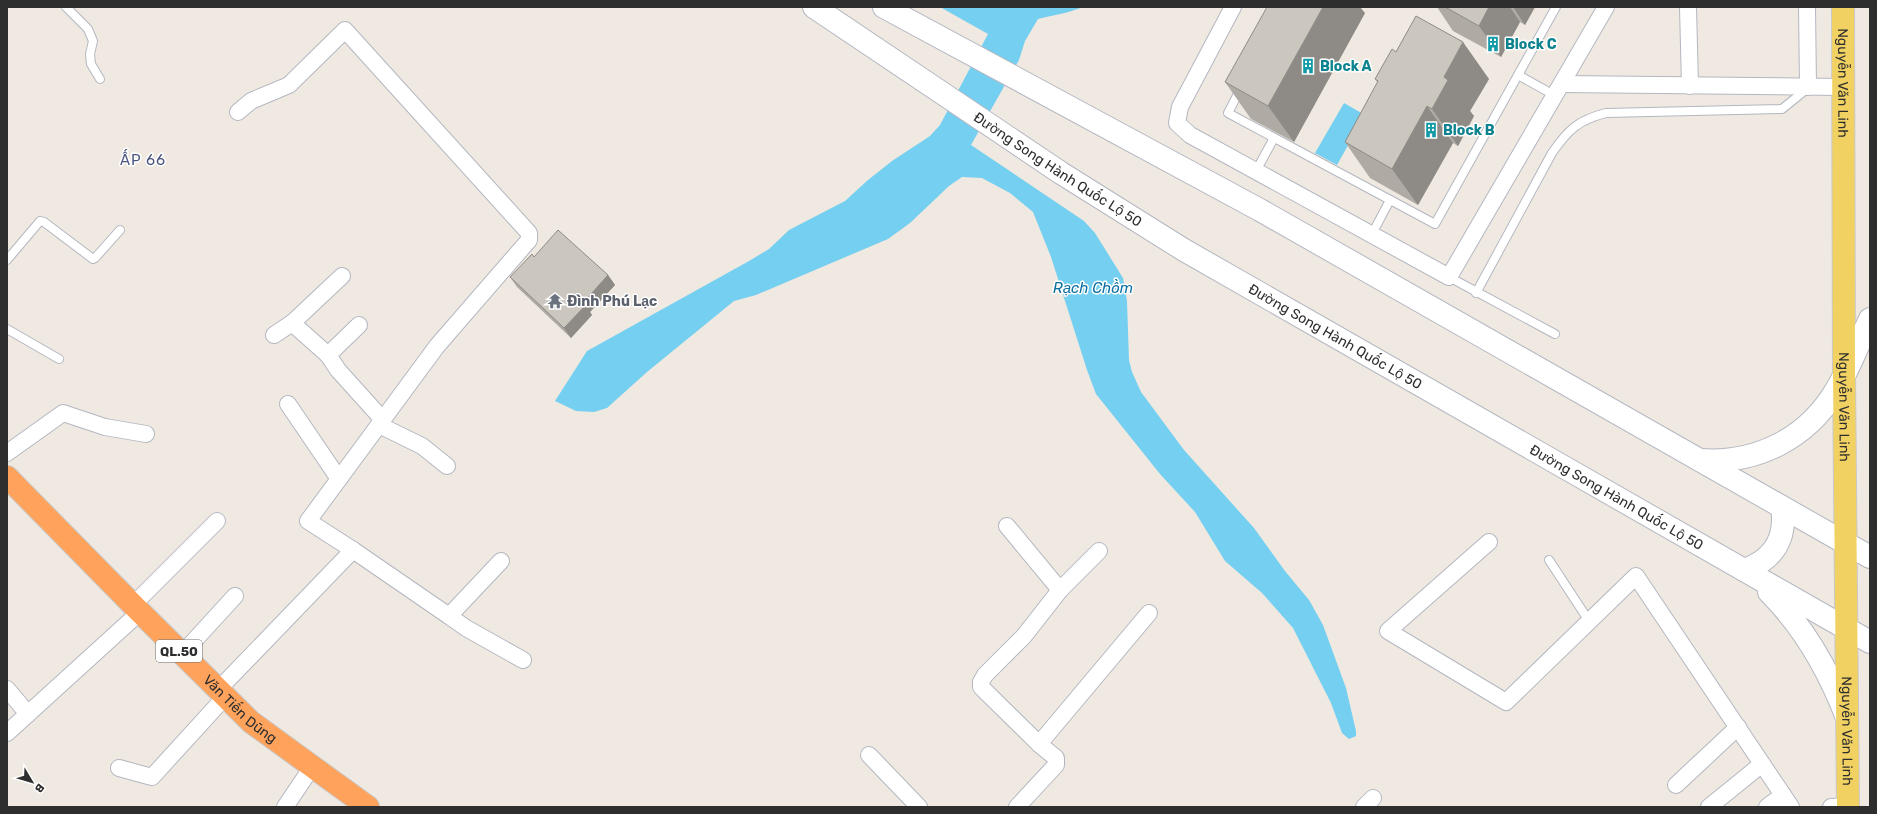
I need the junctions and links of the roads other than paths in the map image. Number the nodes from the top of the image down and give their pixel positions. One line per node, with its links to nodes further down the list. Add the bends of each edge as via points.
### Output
1 (66, 7): 11 (lane, via 88,29 93,41 91,64)
2 (814, 7): 54 (main road, Đường Song Hành Quốc Lộ 50, via 996,131 1123,213 1245,286)
3 (884, 7): 40 (main road, via 1260,210)
4 (1233, 7): 19 (street, via 1180,107 1176,123 1190,134)
5 (1556, 7): 10 (lane)
6 (1606, 7): 16 (street)
7 (1688, 7): 13 (street)
8 (1807, 7): 14 (street)
9 (1843, 7): 15 (main road, Nguyễn Văn Linh)
10 (1518, 75): 16 (lane); 20 (lane, via 1436,224)
11 (100, 79)
12 (1246, 80): 18 (lane, via 1228,113)
13 (1690, 86): 14 (street); 16 (street)
14 (1808, 87): 15 (street); 26 (lane, via 1782,109 1606,113 1591,116 1576,124 1552,153)
15 (1843, 87): 35 (main road, Nguyễn Văn Linh)
16 (1558, 89): 25 (street)
17 (238, 112): 37 (street, via 251,101 289,85 345,30 529,233 529,240 437,346)
18 (1274, 138): 19 (lane); 20 (lane)
19 (1256, 171): 22 (street)
20 (1390, 200): 22 (lane)
21 (120, 230): 23 (lane, via 93,259 40,220)
22 (1372, 234): 25 (street)
23 (7, 260)
24 (342, 276): 28 (street)
25 (1449, 277): 26 (lane)
26 (1476, 293): 31 (lane)
27 (1870, 319): 35 (main road)
28 (292, 323): 32 (street); 33 (street)
29 (359, 325): 33 (street)
30 (7, 329): 34 (lane)
31 (1555, 334)
32 (274, 335)
33 (328, 355): 37 (street)
34 (59, 359)
35 (1844, 375): 40 (main road, via 1837,390 1818,415 1781,444 1733,460); 48 (main road, Nguyễn Văn Linh)
36 (288, 404): 43 (street)
37 (381, 423): 41 (street, via 422,446); 43 (street)
38 (146, 434): 39 (street, via 105,427 63,413)
39 (7, 453)
40 (1700, 460): 44 (main road)
41 (447, 466)
42 (7, 477): 57 (highway, Văn Tiến Dũng / QL.50)
43 (339, 479): 49 (street, via 308,521)
44 (1782, 507): 48 (main road); 54 (main road, via 1783,527 1777,546 1763,562)
45 (217, 521): 57 (street)
46 (1007, 526): 55 (street)
47 (1489, 542): 60 (street, via 1388,631 1506,702)
48 (1845, 543): 51 (main road); 61 (main road, Nguyễn Văn Linh)
49 (353, 550): 59 (street); 66 (street)
50 (1099, 551): 55 (street)
51 (1870, 557)
52 (501, 560): 59 (street)
53 (1549, 560): 60 (lane)
54 (1744, 570): 61 (main road, Đường Song Hành Quốc Lộ 50); 68 (main road, via 1778,601 1806,637 1830,676)
55 (1060, 590): 71 (street, via 1024,636 981,682 981,687)
56 (236, 596): 63 (street)
57 (136, 609): 63 (highway, Văn Tiến Dũng / QL.50); 67 (street)
58 (1149, 613): 71 (street)
59 (450, 616): 64 (street, via 466,628)
60 (1589, 621): 69 (street, via 1636,576)
61 (1846, 628): 62 (main road, Đường Song Hành Quốc Lộ 50); 68 (main road, Nguyễn Văn Linh)
62 (1870, 642)
63 (182, 654): 66 (highway, Văn Tiến Dũng / QL.50)
64 (523, 660)
65 (7, 689): 67 (street)
66 (222, 693): 74 (highway, Văn Tiến Dũng / QL.50, via 251,722); 75 (street, via 152,777)
67 (28, 714): 70 (street)
68 (1847, 719): 84 (main road, Nguyễn Văn Linh)
69 (1738, 728): 73 (street); 76 (street)
70 (7, 733)
71 (1039, 744): 81 (street, via 1056,758 1056,765)
72 (869, 756): 80 (street)
73 (1762, 764): 77 (street); 82 (street)
74 (312, 767): 78 (street); 79 (highway, Văn Tiến Dũng / QL.50)
75 (119, 768)
76 (1676, 785)
77 (1787, 801): 83 (street)
78 (285, 807)
79 (368, 807)
80 (919, 807)
81 (1017, 807)
82 (1709, 807)
83 (1767, 807)
84 (1842, 807)

